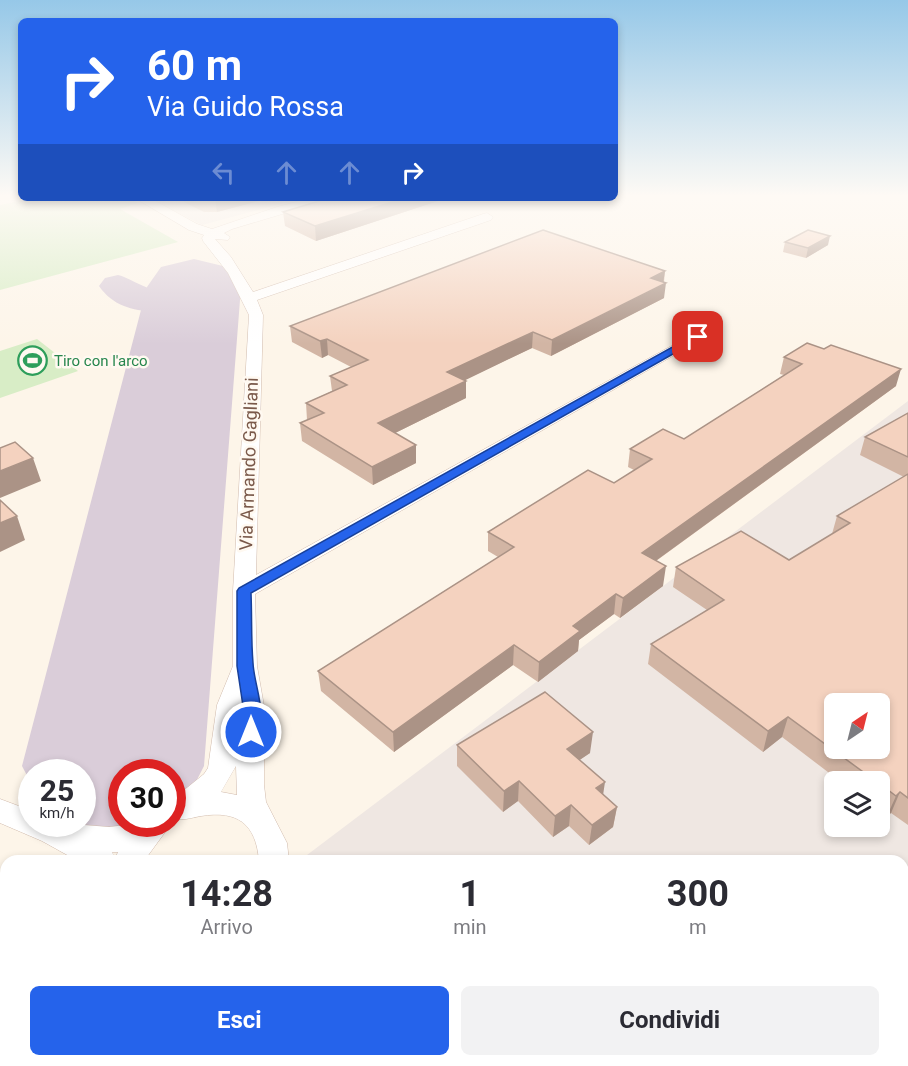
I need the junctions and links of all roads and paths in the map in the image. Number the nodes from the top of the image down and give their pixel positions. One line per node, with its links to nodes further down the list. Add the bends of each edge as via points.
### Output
1 (223, 245): 3 (street, Via Armando Gagliani, via 225,257)
2 (406, 245): 3 (street)
3 (250, 298): 5 (street, Via Armando Gagliani, via 256,315)
4 (698, 337): 5 (street)
5 (244, 591): 6 (street, Via Armando Gagliani)
6 (245, 666): 7 (street, Via Armando Gagliani, via 230,705 221,771 214,782); 11 (street, Via Armando Gagliani, via 251,706 250,785)
7 (186, 804)
8 (186, 808): 11 (street, via 227,803)
9 (0, 811): 10 (street)
10 (18, 818)
11 (259, 818): 18 (street, Via Armando Gagliani)
12 (63, 837): 16 (street)
13 (82, 837): 14 (street, via 105,841)
14 (132, 837)
15 (145, 837): 17 (street)
16 (93, 855)
17 (133, 855)
18 (279, 855)

